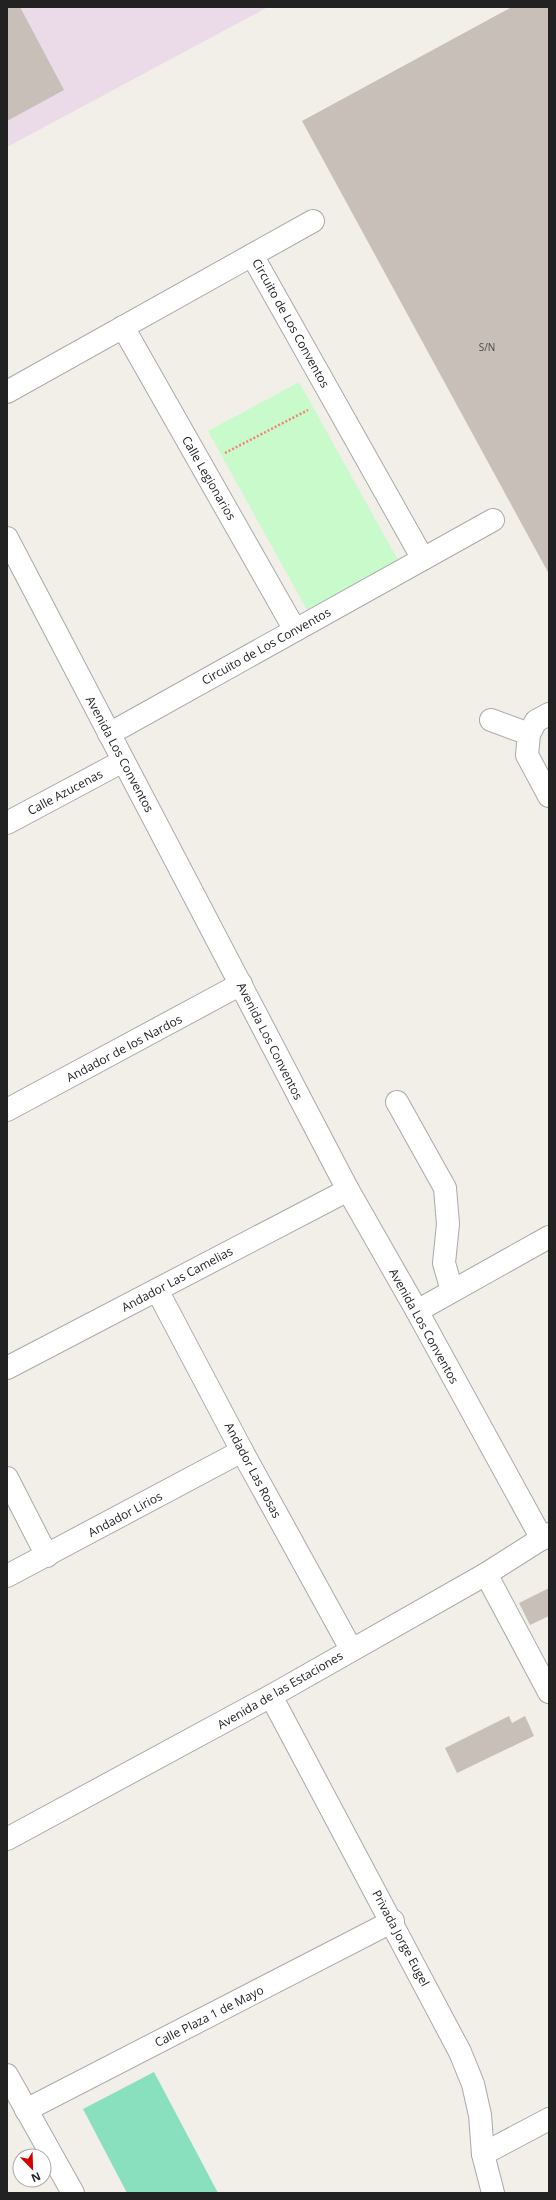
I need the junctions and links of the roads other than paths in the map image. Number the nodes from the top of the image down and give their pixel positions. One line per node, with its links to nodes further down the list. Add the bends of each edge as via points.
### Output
1 (313, 221): 2 (street, Circuito de Los Conventos)
2 (252, 254): 3 (street, Circuito de Los Conventos); 7 (street, Circuito de Los Conventos)
3 (123, 327): 4 (street, Circuito de Los Conventos); 8 (street, Calle Legionarios)
4 (7, 392)
5 (493, 520): 7 (street, Circuito de Los Conventos)
6 (9, 545): 11 (street, Avenida Los Conventos)
7 (423, 559): 8 (street, Circuito de Los Conventos)
8 (295, 630): 11 (street, Circuito de Los Conventos)
9 (549, 714): 12 (street, via 536,721)
10 (491, 720): 12 (street)
11 (109, 734): 13 (street, Avenida Los Conventos)
12 (529, 734): 14 (street, via 527,755)
13 (123, 761): 15 (street, Calle Azucenas); 16 (street, Avenida Los Conventos)
14 (549, 796)
15 (7, 823)
16 (241, 984): 18 (street, Andador de los Nardos); 19 (street, Avenida Los Conventos)
17 (396, 1102): 22 (street, via 445,1188 448,1224 444,1263)
18 (7, 1110)
19 (348, 1190): 21 (street, Andador Las Camelias); 23 (street, Avenida Los Conventos)
20 (549, 1238): 22 (street)
21 (157, 1290): 24 (street, Andador Las Camelias); 25 (street, Andador Las Rosas)
22 (452, 1291): 23 (street)
23 (417, 1311): 27 (street, Avenida Los Conventos)
24 (7, 1368)
25 (242, 1451): 28 (street, Andador Lirios); 31 (street, Andador Las Rosas)
26 (7, 1478): 28 (street)
27 (545, 1536): 29 (street, Avenida de las Estaciones)
28 (47, 1556): 30 (street, Andador Lirios)
29 (486, 1574): 31 (street, Avenida de las Estaciones); 32 (street)
30 (7, 1576)
31 (351, 1649): 33 (street, Avenida de las Estaciones)
32 (549, 1692)
33 (271, 1696): 34 (street, Avenida de las Estaciones); 35 (street, Privada Jorge Eugel)
34 (7, 1839)
35 (392, 1921): 37 (street, Calle Plaza 1 de Mayo); 39 (street, Privada Jorge Eugel, via 460,2052 473,2084 480,2115)
36 (7, 2075): 37 (street)
37 (26, 2110): 40 (street)
38 (549, 2119): 39 (street)
39 (483, 2154): 41 (street, Privada Jorge Eugel)
40 (73, 2193)
41 (493, 2193)

